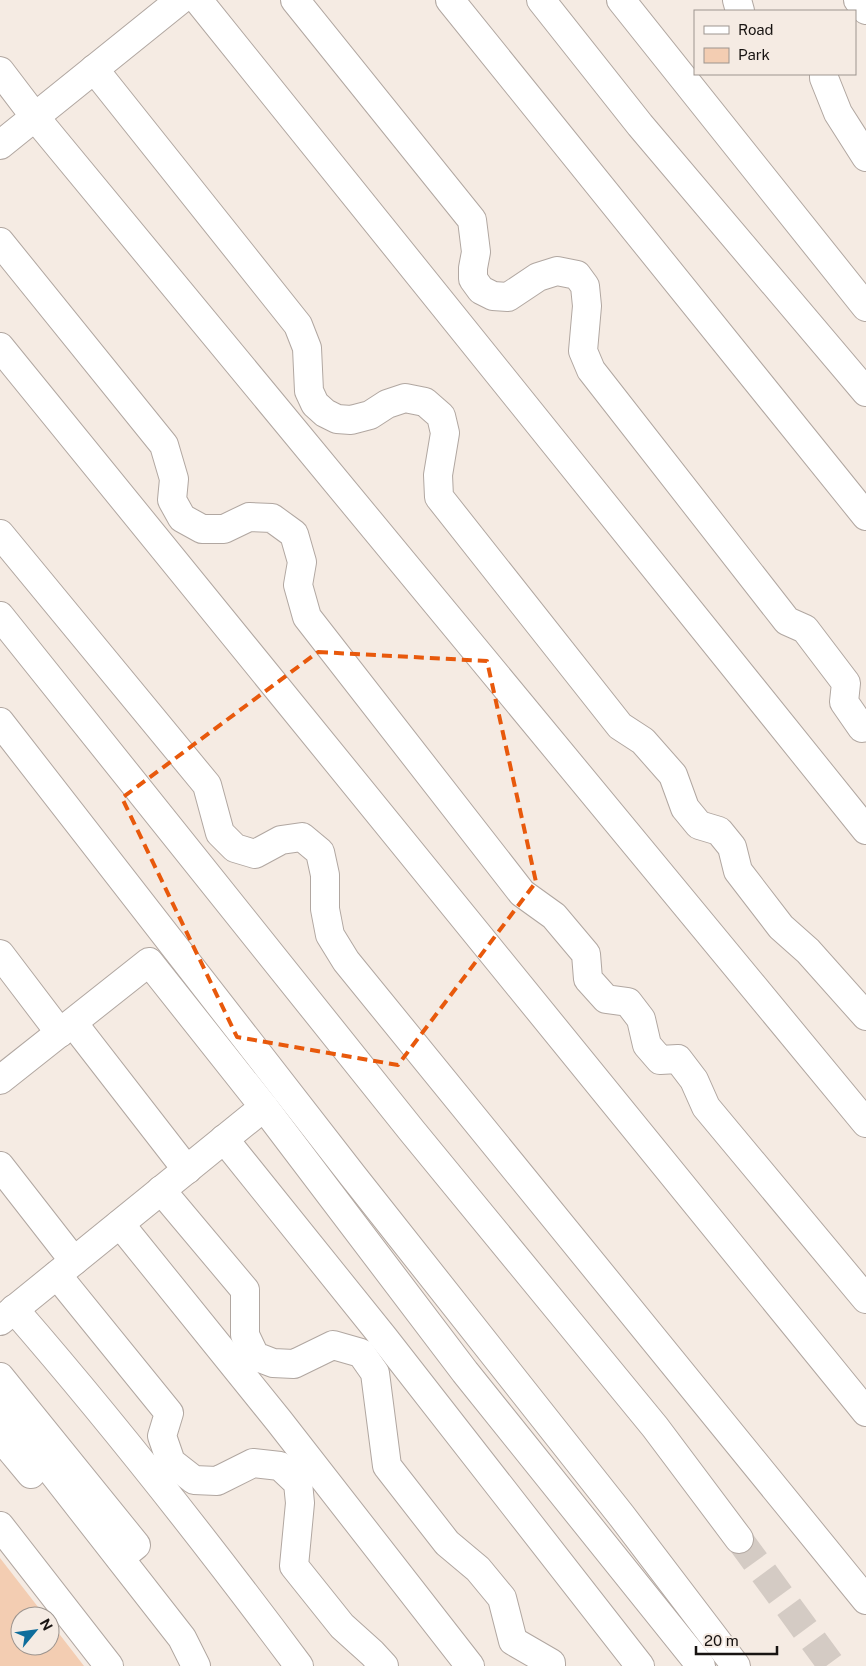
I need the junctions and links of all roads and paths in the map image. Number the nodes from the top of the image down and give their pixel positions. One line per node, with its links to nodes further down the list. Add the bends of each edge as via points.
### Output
1 (198, 0): 24 (lane)
2 (295, 0): 23 (lane, via 472,220 476,252 473,279 481,290 493,296 508,297 538,277 557,271 577,275 585,286 587,306 583,351 591,370 787,621 805,629 846,683 844,702 862,728)
3 (450, 0): 19 (lane)
4 (541, 0): 18 (lane, via 640,125)
5 (621, 0): 16 (lane)
6 (858, 0): 8 (lane)
7 (170, 3): 9 (lane)
8 (866, 10)
9 (94, 69): 12 (lane); 26 (lane, via 298,325 306,348 309,391 315,404 337,419 351,420 370,415 405,398 426,402 441,416 445,433 438,474 440,497 620,726 643,741 673,775 685,808 699,825 719,831 732,847 738,871 781,927 808,951)
10 (0, 71): 12 (lane)
11 (824, 75): 14 (lane, via 838,113)
12 (35, 117): 13 (lane); 30 (lane)
13 (0, 145)
14 (866, 157)
15 (0, 242): 37 (lane, via 164,445 174,479 172,500 182,518 202,529 224,529 249,517 272,518 294,534 302,562 298,585 307,617 522,893 554,916 586,954 588,980 606,999 628,1002 641,1018 647,1045 660,1060 678,1059 694,1080 706,1107)
16 (866, 307)
17 (0, 347): 41 (lane)
18 (866, 392)
19 (866, 516)
20 (0, 534): 46 (lane, via 207,785 220,833 235,848 255,854 281,840 302,837 320,852 330,935 346,960)
21 (0, 616): 44 (lane, via 412,1131 654,1427)
22 (0, 722): 56 (lane)
23 (866, 727)
24 (866, 830)
25 (0, 954): 27 (lane)
26 (866, 1016)
27 (66, 1028): 28 (lane); 29 (lane, via 149,962); 33 (lane)
28 (0, 1080)
29 (264, 1107): 31 (lane); 55 (lane, via 465,1372)
30 (866, 1123)
31 (224, 1139): 33 (lane); 54 (lane)
32 (0, 1166): 36 (lane)
33 (186, 1170): 34 (lane)
34 (161, 1190): 35 (lane); 53 (lane, via 245,1290 245,1336 255,1356 273,1363 294,1364 333,1345 361,1353 375,1373 386,1466 447,1543 478,1569 502,1598 513,1641)
35 (120, 1224): 36 (lane); 52 (lane)
36 (65, 1268): 38 (lane); 51 (lane, via 169,1413 162,1436 171,1462 194,1480 217,1480 253,1463 280,1466 298,1482 300,1503 294,1566 342,1626)
37 (866, 1299)
38 (7, 1315): 50 (lane, via 90,1397)
39 (0, 1377): 45 (lane, via 136,1545)
40 (0, 1405): 45 (lane)
41 (866, 1412)
42 (0, 1436): 48 (lane)
43 (0, 1526): 47 (lane)
44 (739, 1539)
45 (120, 1558): 49 (lane, via 182,1638)
46 (866, 1600)
47 (109, 1666)
48 (186, 1666)
49 (196, 1666)
50 (299, 1666)
51 (384, 1666)
52 (470, 1666)
53 (551, 1666)
54 (640, 1666)
55 (701, 1666)
56 (736, 1666)

